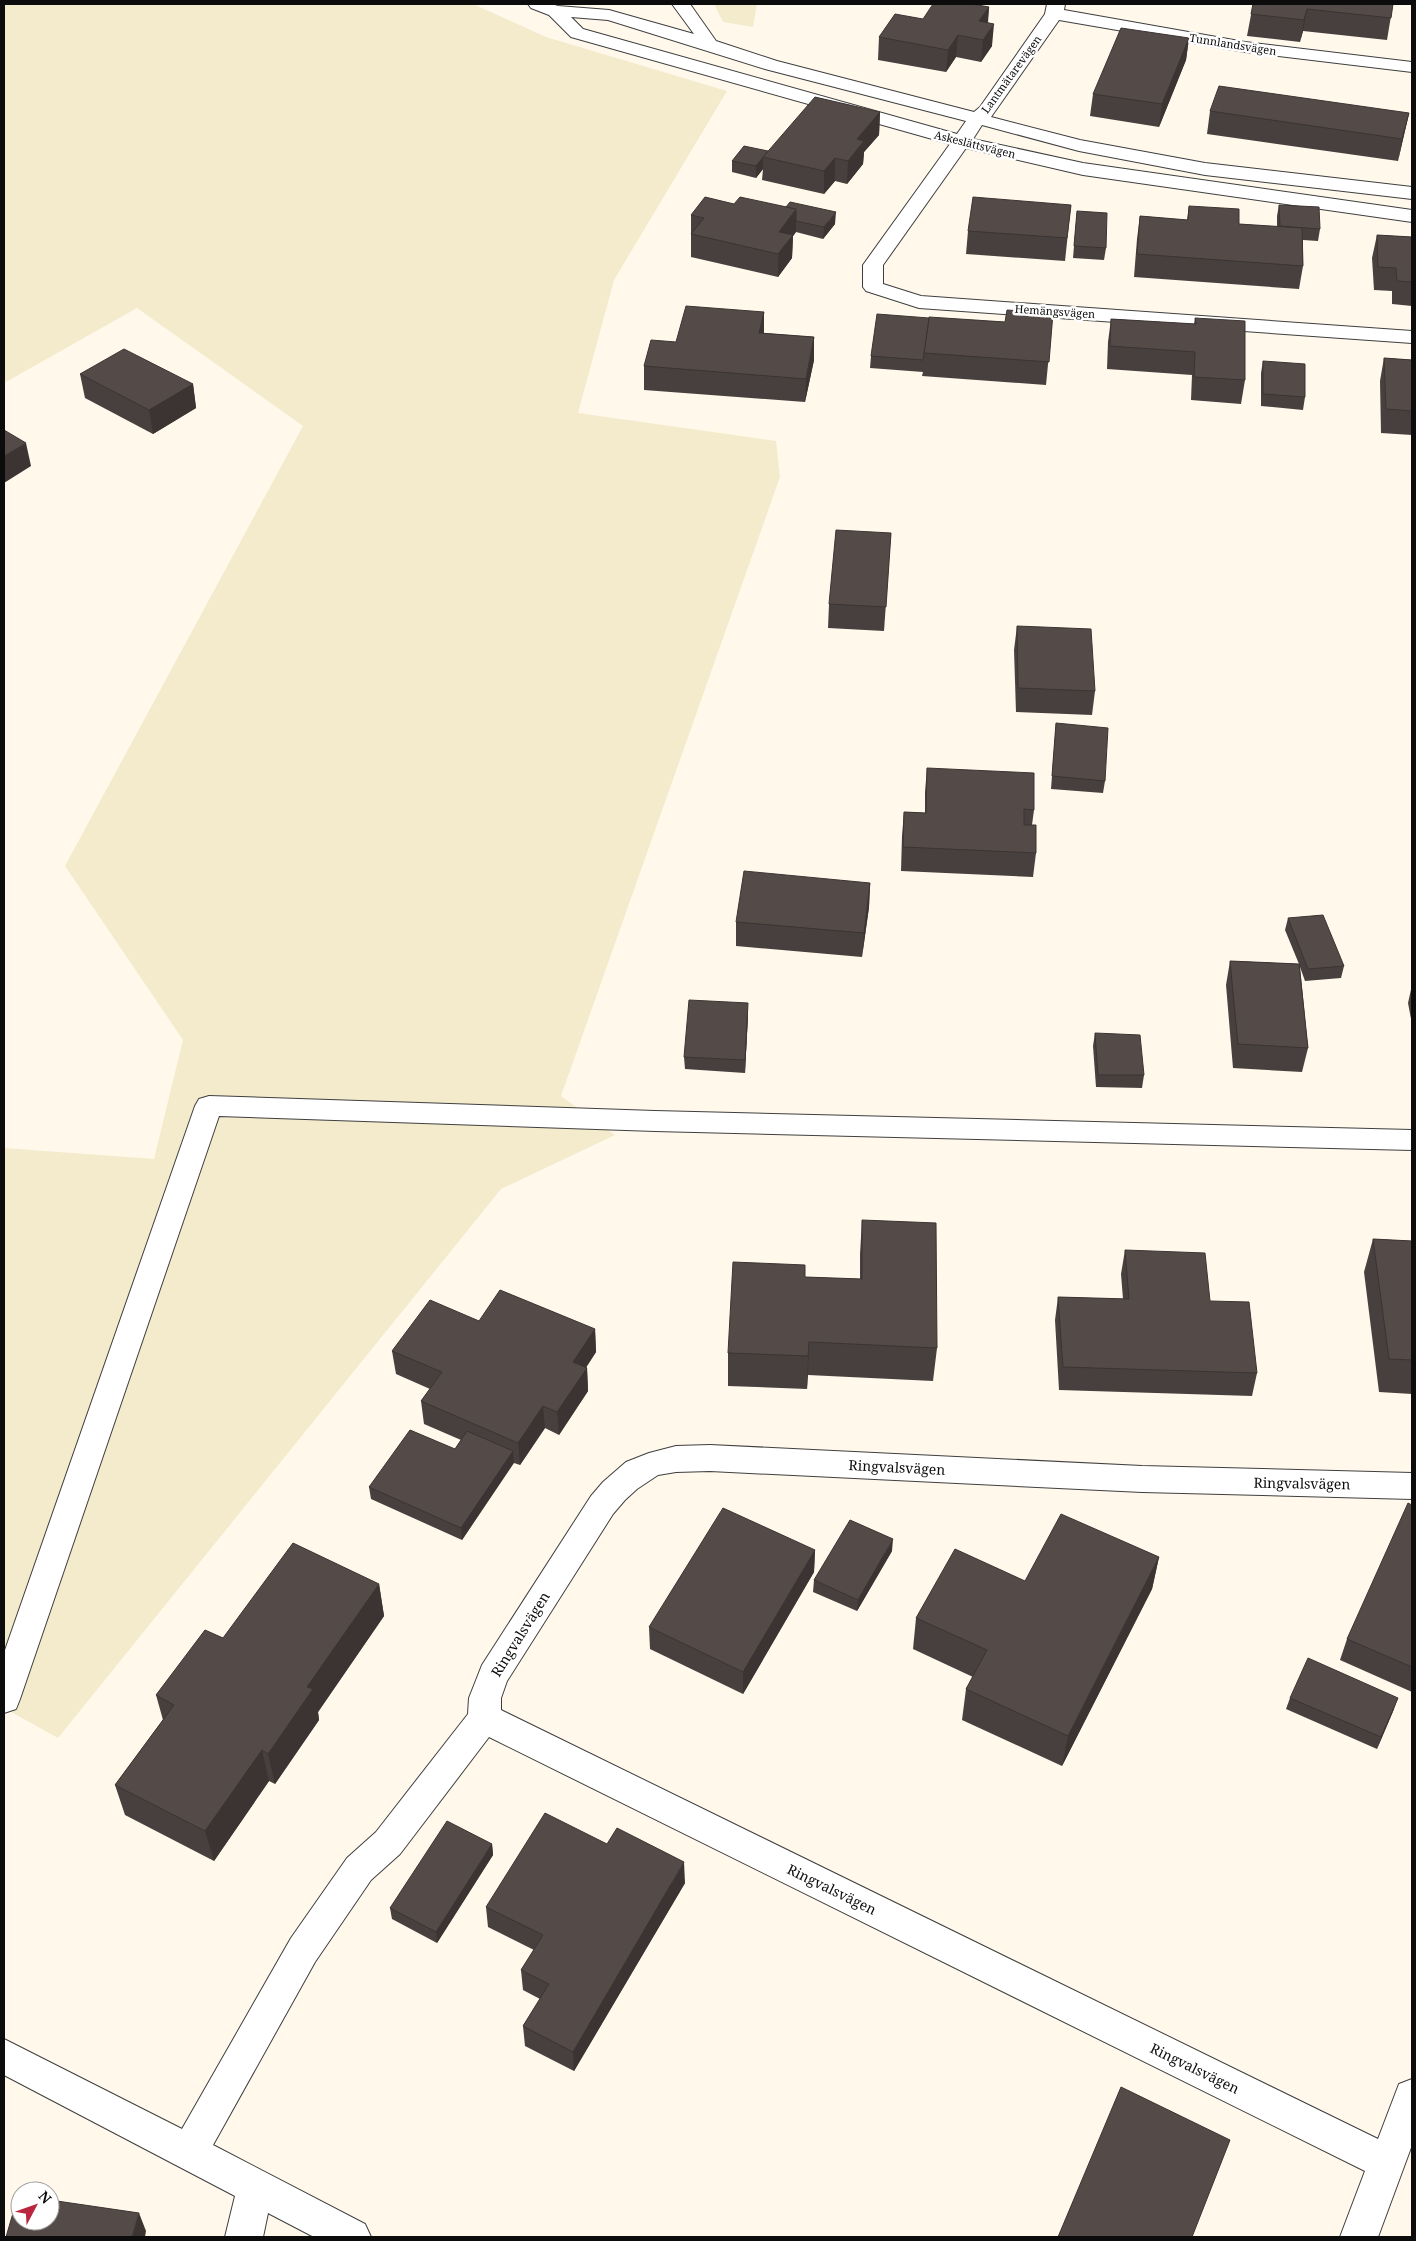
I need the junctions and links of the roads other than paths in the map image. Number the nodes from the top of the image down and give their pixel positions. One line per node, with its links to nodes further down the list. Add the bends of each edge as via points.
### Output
1 (537, 4): 4 (street, Askeslättsvägen)
2 (681, 4): 5 (street)
3 (1055, 9): 6 (street, Tunnlandsvägen, via 1245,47); 7 (street, Lantmätarevägen, via 987,111)
4 (555, 10): 5 (street, Askeslättsvägen, via 609,15); 8 (street, Askeslättsvägen, via 577,33)
5 (710, 45): 7 (street, Askeslättsvägen, via 771,65)
6 (1412, 67)
7 (978, 118): 8 (street, Lantmätarevägen); 9 (street, Askeslättsvägen, via 1079,145 1205,169)
8 (963, 142): 10 (street, Askeslättsvägen, via 1083,169); 11 (street, Hemängsvägen, via 873,265 873,287 918,302)
9 (1412, 193)
10 (1412, 216)
11 (1412, 337)
12 (1412, 1140): 14 (street, via 209,1106)
13 (1412, 1486): 15 (street, Ringvalsvägen, via 1132,1478 710,1458 663,1461 636,1470 602,1504 493,1675 485,1698)
14 (4, 1699)
15 (484, 1718): 18 (street, via 388,1843 359,1869 303,1950); 19 (street, Ringvalsvägen)
16 (4, 2056): 18 (street)
17 (1412, 2097): 19 (street)
18 (189, 2152): 20 (street)
19 (1388, 2163): 23 (street)
20 (256, 2188): 21 (street); 22 (street)
21 (244, 2237)
22 (352, 2237)
23 (1359, 2237)

